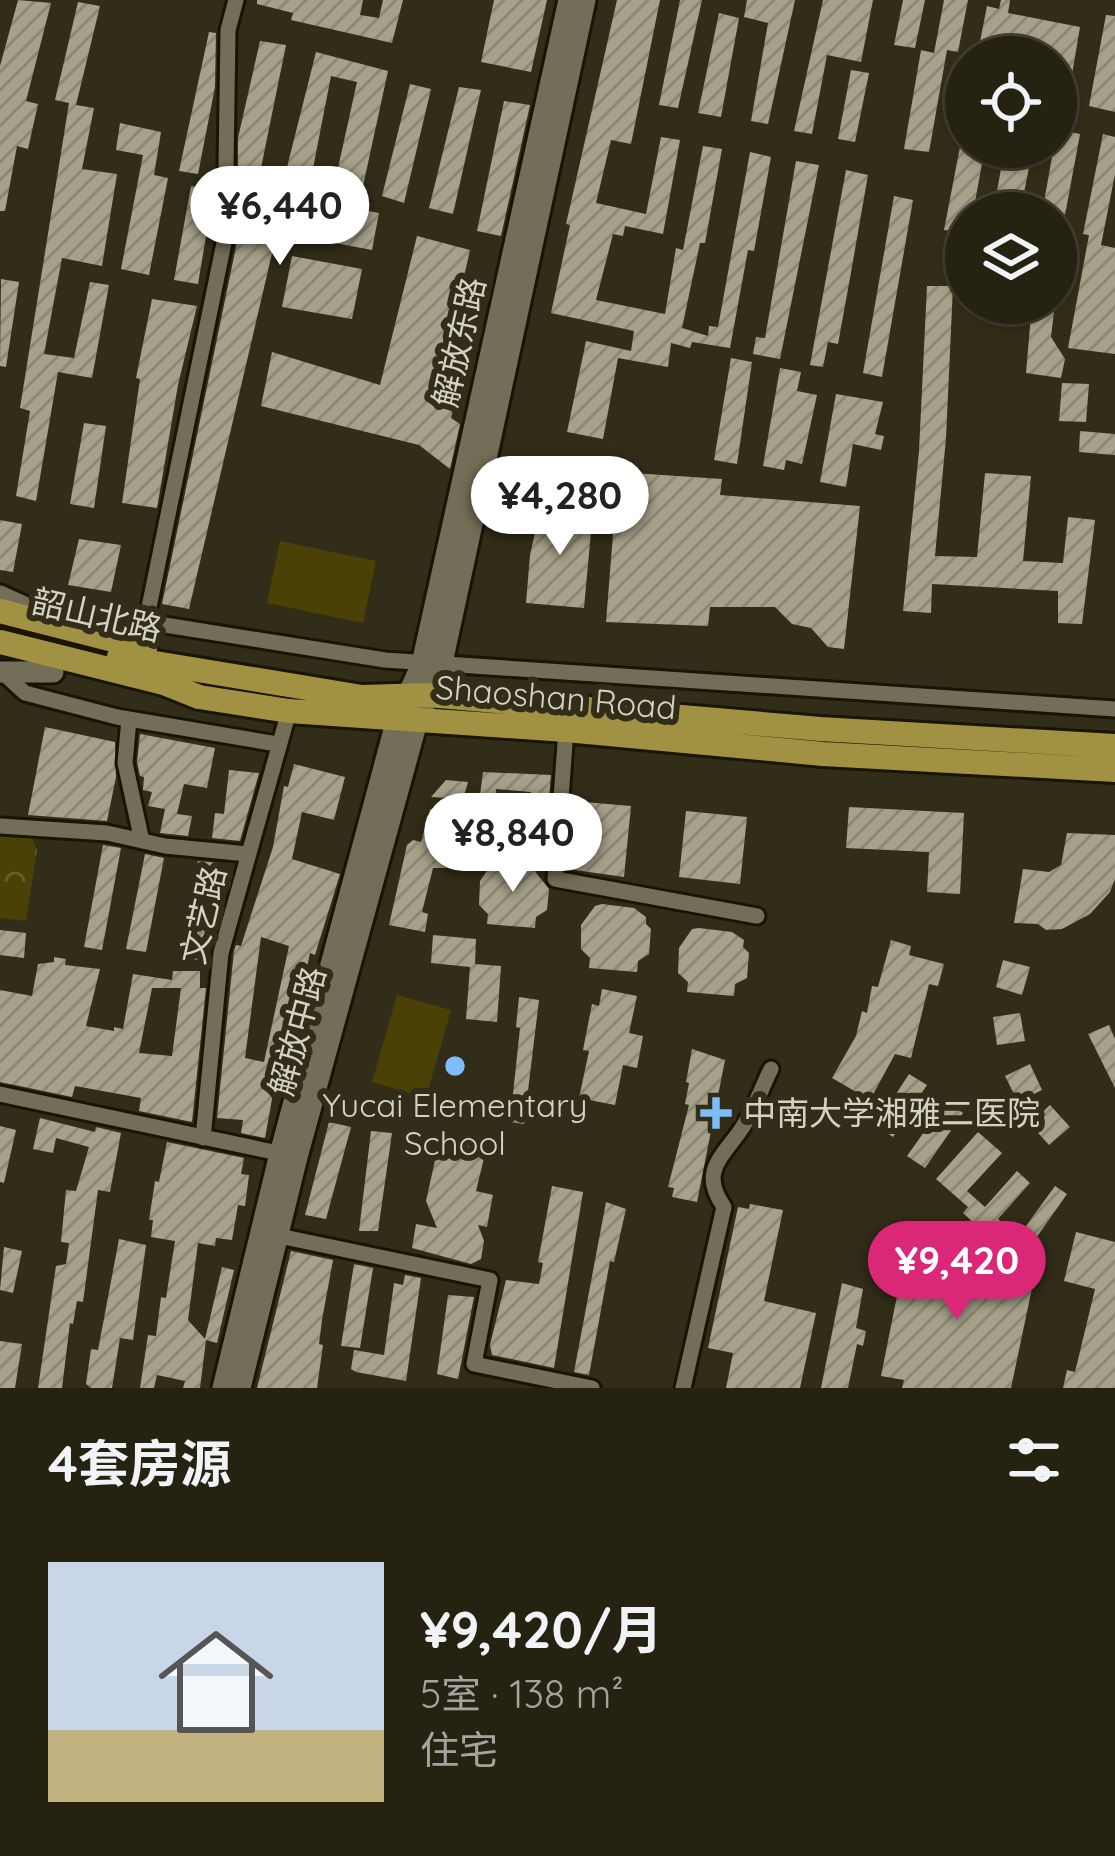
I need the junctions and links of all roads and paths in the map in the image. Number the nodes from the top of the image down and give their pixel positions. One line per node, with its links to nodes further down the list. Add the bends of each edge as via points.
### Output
1 (236, 0): 5 (street, via 228,30 225,238)
2 (569, 0): 7 (main road, 解放东路)
3 (585, 0): 7 (main road, 解放东路)
4 (4, 612): 5 (main road); 8 (main road, 韶山北路, via 138,662)
5 (143, 634): 7 (street); 8 (main road)
6 (1, 661): 9 (main road, via 159,697); 9 (main road, Shaoshan Road, via 164,683); 13 (street, via 25,693)
7 (432, 663): 10 (main road, 解放东路); 11 (street)
8 (179, 666): 10 (main road, Shaoshan Road)
9 (199, 697): 12 (main road, Shaoshan Road)
10 (412, 707): 12 (main road, Shaoshan Road); 14 (main road, Shaoshan Road); 16 (main road, Shaoshan Road); 25 (main road, 解放中路)
11 (1115, 709)
12 (289, 711): 15 (street, 文艺路)
13 (129, 718): 15 (street); 19 (street, via 125,763)
14 (566, 730): 17 (main road, Shaoshan Road); 21 (street, via 555,879)
15 (277, 744): 20 (street, 文艺路)
16 (1115, 746)
17 (1115, 770)
18 (0, 826): 19 (street)
19 (142, 841): 20 (street)
20 (248, 854): 24 (street, 文艺路, via 221,953)
21 (757, 916)
22 (771, 1069): 30 (street, via 714,1170 712,1190 724,1207)
23 (0, 1094): 24 (street)
24 (203, 1138): 25 (street)
25 (289, 1156): 26 (main road, 解放中路); 27 (main road, 解放中路)
26 (279, 1236): 28 (main road, 解放中路); 29 (street, via 490,1280 474,1364)
27 (223, 1388)
28 (240, 1388)
29 (592, 1388)
30 (683, 1388)

